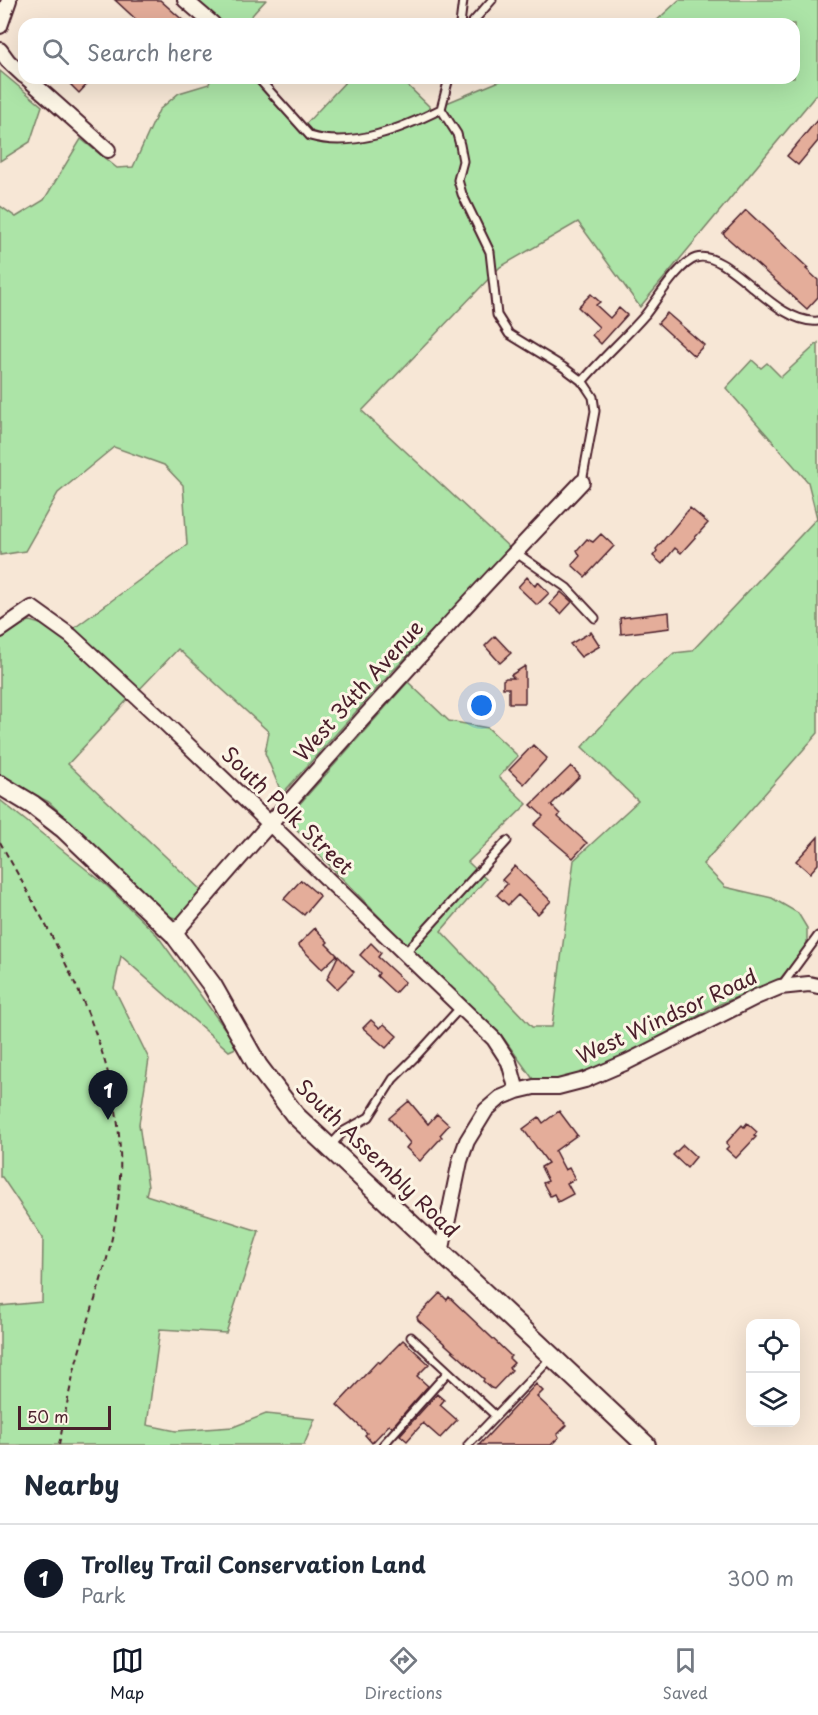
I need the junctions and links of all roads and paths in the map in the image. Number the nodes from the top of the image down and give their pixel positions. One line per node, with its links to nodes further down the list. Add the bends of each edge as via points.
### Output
1 (9, 0): 8 (street)
2 (186, 0): 5 (street)
3 (463, 0): 6 (lane)
4 (492, 0): 7 (lane)
5 (206, 18)
6 (461, 18)
7 (476, 18)
8 (0, 26)
9 (0, 50): 10 (street)
10 (18, 70)
11 (33, 84): 15 (street)
12 (263, 84): 14 (lane, via 310,136 322,140 380,133)
13 (447, 84): 14 (lane)
14 (441, 109): 17 (lane, via 457,134 463,161 458,180 462,194 490,252 497,315 509,334)
15 (108, 150)
16 (818, 321): 17 (lane, via 797,318 726,267 704,256 685,264 644,316)
17 (582, 382): 18 (lane, via 593,397 595,411)
18 (582, 482): 19 (street, West 34th Avenue)
19 (515, 552): 20 (lane, via 567,588); 23 (street, West 34th Avenue)
20 (595, 618)
21 (0, 630): 23 (street, South Polk Street, via 32,608 79,644)
22 (0, 785): 26 (street, South Assembly Road, via 64,829)
23 (269, 824): 26 (street, West 34th Avenue); 28 (street, South Polk Street)
24 (507, 841): 28 (lane)
25 (0, 842): 40 (path, via 52,935 86,1010 101,1046 118,1116 121,1160 111,1244 77,1359)
26 (174, 934): 33 (street, South Assembly Road, via 212,985 258,1066 285,1103)
27 (818, 936): 30 (lane)
28 (405, 953): 31 (street, South Polk Street)
29 (813, 985): 30 (street, West Windsor Road)
30 (780, 987): 32 (street, West Windsor Road, via 585,1080)
31 (460, 1008): 32 (street, South Polk Street, via 494,1040 509,1062); 33 (lane, via 393,1079 369,1117 344,1131)
32 (517, 1091): 34 (street, West Windsor Road, via 486,1110 467,1141)
33 (328, 1148): 34 (street, South Assembly Road)
34 (441, 1253): 36 (street, South Assembly Road)
35 (411, 1337): 37 (lane)
36 (552, 1357): 38 (lane); 42 (street, South Assembly Road)
37 (448, 1372): 38 (lane); 39 (lane)
38 (496, 1416): 41 (lane)
39 (384, 1444)
40 (59, 1445)
41 (468, 1445)
42 (646, 1445)

